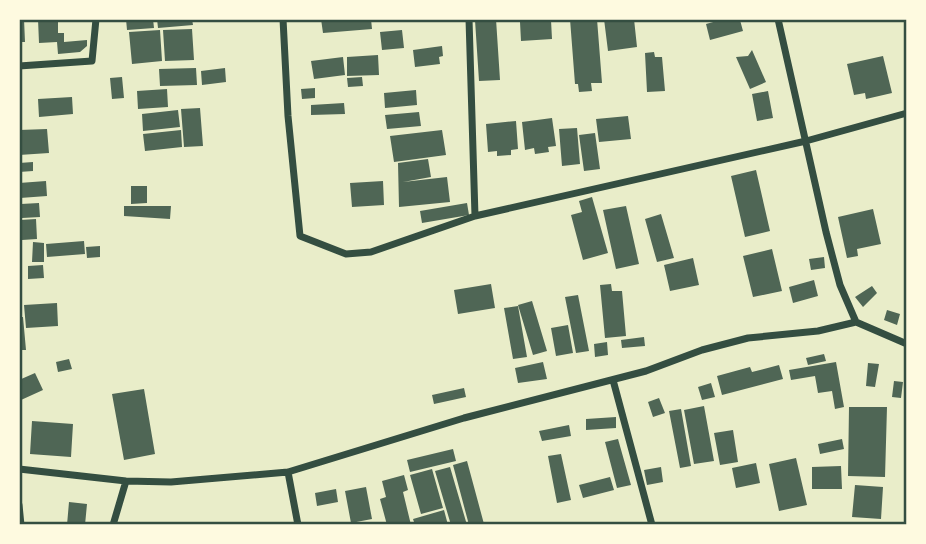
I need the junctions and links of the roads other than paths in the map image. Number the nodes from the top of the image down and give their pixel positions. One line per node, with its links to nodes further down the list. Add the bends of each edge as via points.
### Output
1 (96, 19): 5 (street, via 92,61)
2 (283, 19): 8 (street, via 300,236 346,254 371,252)
3 (468, 19): 8 (street)
4 (778, 19): 7 (street)
5 (19, 66)
6 (907, 113): 7 (street)
7 (806, 141): 8 (street); 9 (street, via 840,285)
8 (475, 216)
9 (856, 323): 10 (street); 11 (street, via 748,338)
10 (907, 344)
11 (613, 380): 13 (street, via 464,418); 19 (street)
12 (19, 469): 14 (street)
13 (288, 472): 14 (street); 18 (street)
14 (126, 481): 17 (street)
15 (19, 505): 16 (street)
16 (21, 525)
17 (113, 525)
18 (298, 525)
19 (652, 525)

